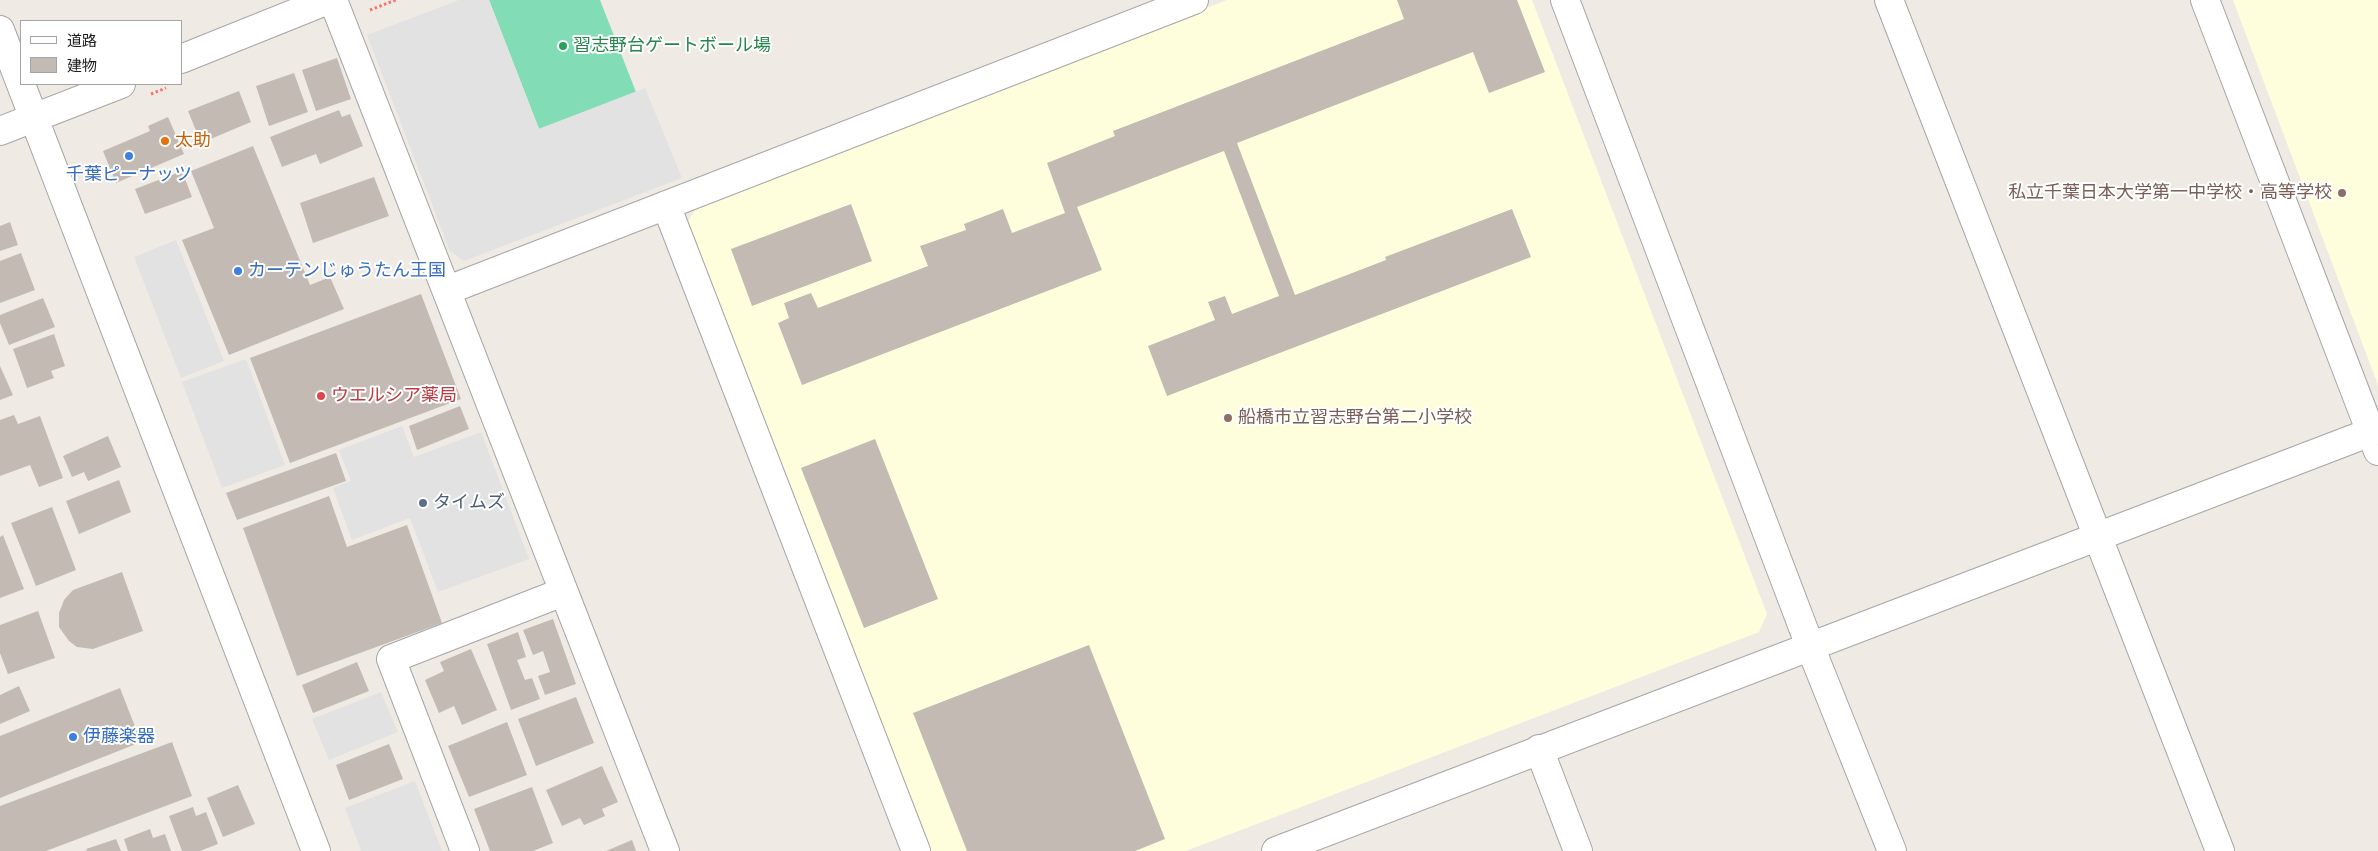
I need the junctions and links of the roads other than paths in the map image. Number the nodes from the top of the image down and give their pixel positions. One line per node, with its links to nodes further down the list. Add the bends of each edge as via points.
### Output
1 (328, 0): 8 (street)
2 (333, 0): 15 (street)
3 (1194, 0): 14 (street)
4 (1564, 0): 19 (street)
5 (1889, 0): 17 (street)
6 (2204, 0): 16 (street)
7 (0, 30): 9 (street)
8 (182, 59)
9 (20, 82)
10 (21, 85): 12 (street)
11 (118, 85): 12 (street)
12 (34, 118): 13 (street); 21 (street)
13 (0, 131)
14 (666, 205): 15 (street); 24 (street)
15 (448, 290): 18 (street)
16 (2374, 441): 17 (street)
17 (2098, 535): 19 (street); 28 (street)
18 (563, 592): 22 (street, via 390,659); 23 (street)
19 (1810, 646): 20 (street); 27 (street)
20 (1539, 749): 25 (street); 26 (street)
21 (316, 851)
22 (465, 851)
23 (665, 851)
24 (916, 851)
25 (1276, 851)
26 (1578, 851)
27 (1892, 851)
28 (2220, 851)

